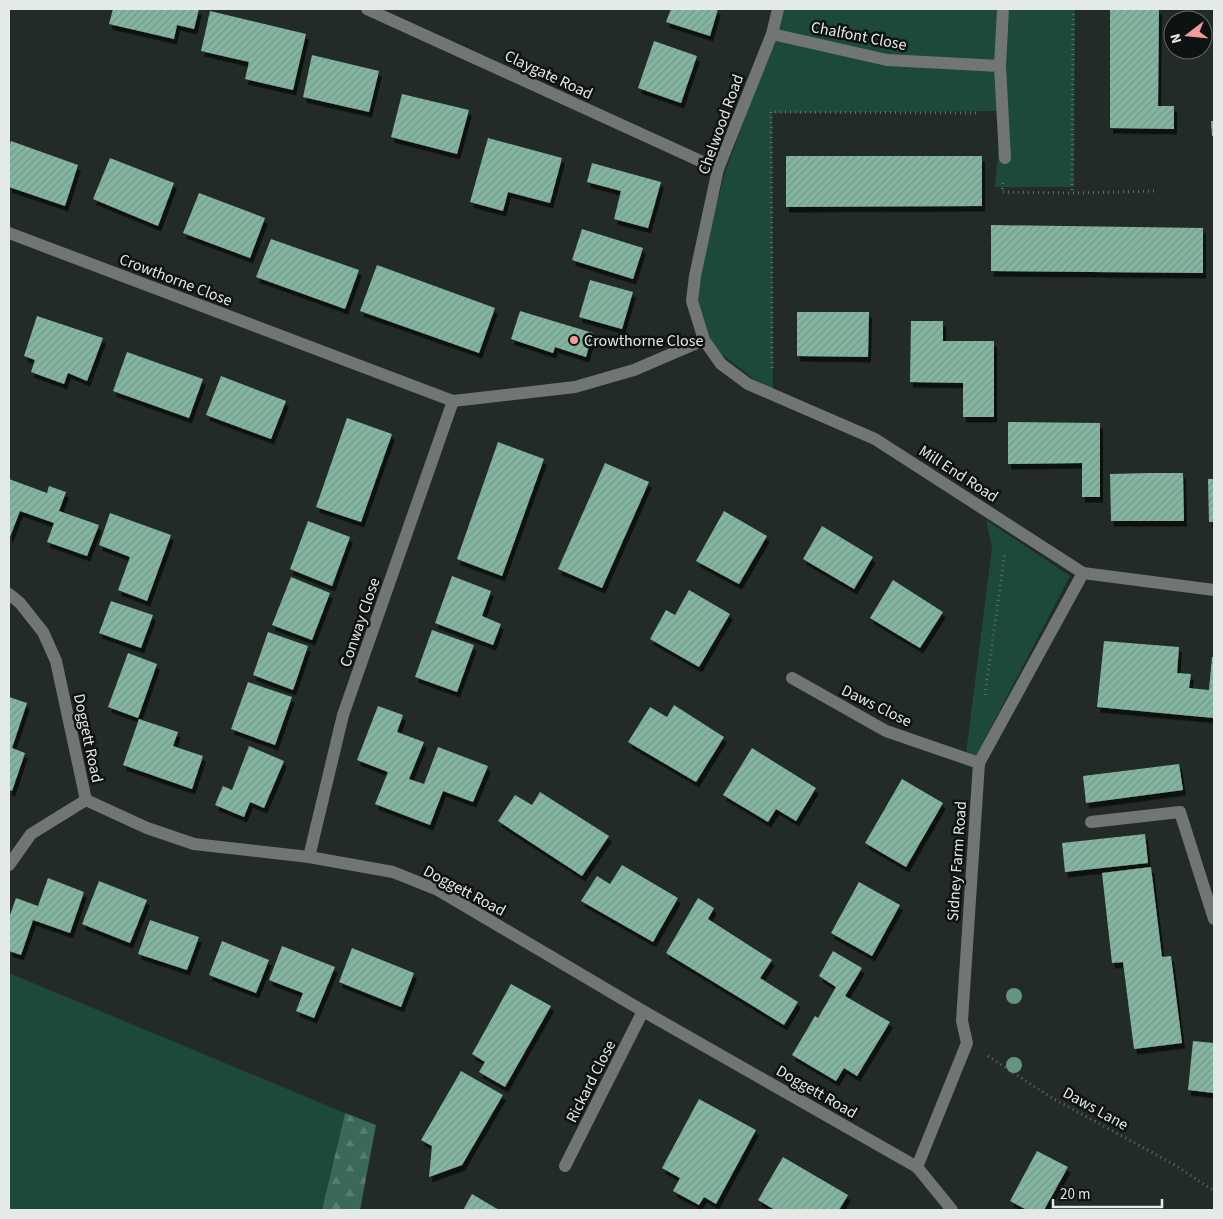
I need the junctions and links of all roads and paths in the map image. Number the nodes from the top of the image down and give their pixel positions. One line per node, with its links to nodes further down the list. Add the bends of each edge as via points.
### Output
1 (367, 9): 9 (street, Claygate Road)
2 (778, 9): 5 (street, Chelwood Road)
3 (1003, 9): 6 (street)
4 (1073, 9): 11 (path)
5 (772, 34): 6 (street, Chalfont Close, via 887,60); 9 (street, Chelwood Road)
6 (1000, 66): 7 (street)
7 (1003, 114): 8 (street); 14 (path, via 771,112)
8 (1005, 158): 11 (path, via 1002,192)
9 (718, 169): 13 (street, Chelwood Road, via 692,301)
10 (1157, 191): 11 (path)
11 (1072, 193)
12 (9, 233): 15 (street, Crowthorne Close)
13 (704, 340): 14 (street, Mill End Road, via 721,364 748,384); 15 (street, Crowthorne Close, via 634,370 574,387)
14 (773, 394): 16 (street, Mill End Road, via 876,439)
15 (453, 401): 25 (street, Conway Close, via 343,715)
16 (1009, 525): 17 (street, Mill End Road); 21 (path)
17 (1084, 573): 18 (street, Mill End Road); 22 (street, Sidney Farm Road)
18 (1214, 590)
19 (9, 594): 23 (street, Doggett Road, via 43,632 56,660)
20 (792, 678): 22 (street, Daws Close, via 886,731)
21 (984, 703)
22 (979, 763): 29 (street, Sidney Farm Road, via 962,1021)
23 (86, 800): 25 (street, Doggett Road, via 147,828 194,844); 26 (street, via 31,834)
24 (1091, 822): 27 (street, via 1180,812)
25 (309, 857): 28 (street, Doggett Road, via 393,872 438,890)
26 (9, 865)
27 (1214, 919)
28 (643, 1010): 30 (street, Rickard Close); 31 (street, Doggett Road)
29 (967, 1043): 31 (street); 32 (path, Daws Lane, via 1052,1098 1175,1166)
30 (565, 1166)
31 (918, 1167): 33 (street, Doggett Road)
32 (1214, 1192)
33 (952, 1210)

